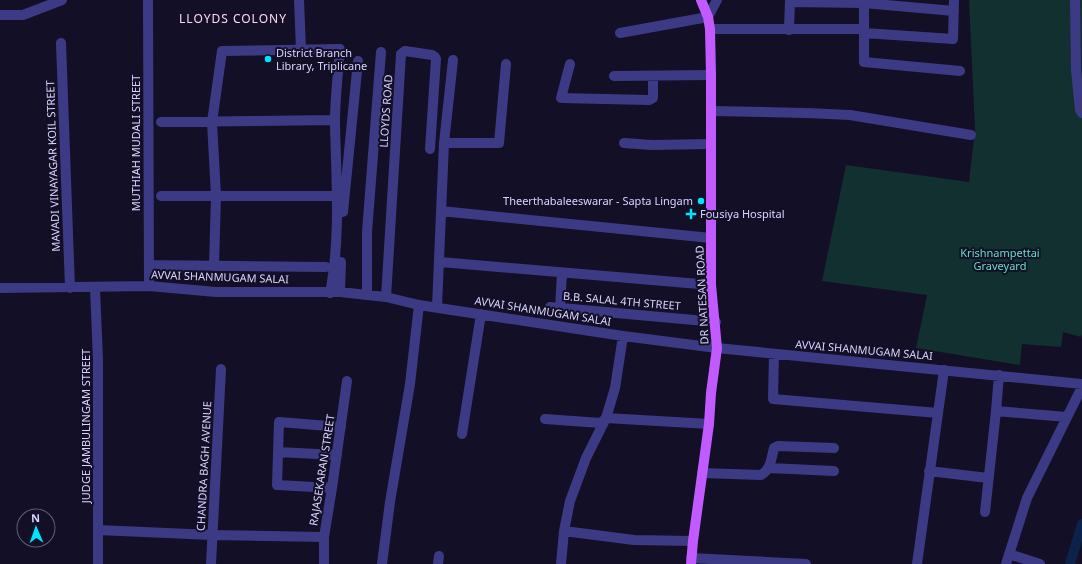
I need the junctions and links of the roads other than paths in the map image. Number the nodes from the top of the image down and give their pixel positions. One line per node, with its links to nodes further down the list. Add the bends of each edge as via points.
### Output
1 (62, 0): 11 (street, via 23,15)
2 (148, 0): 44 (street, MUTHIAH MUDALI STREET)
3 (299, 0): 18 (street)
4 (701, 0): 12 (main road, DR NATESAN ROAD)
5 (717, 0): 12 (street)
6 (954, 0): 10 (street)
7 (1075, 0): 29 (street, via 1076,70)
8 (790, 1): 9 (street); 14 (street)
9 (864, 1): 10 (street); 15 (street)
10 (954, 10): 15 (street, via 953,40)
11 (0, 15)
12 (708, 17): 13 (main road, DR NATESAN ROAD); 16 (street)
13 (710, 29): 14 (street); 25 (main road, DR NATESAN ROAD)
14 (789, 30): 15 (street)
15 (864, 31): 24 (street, via 864,62)
16 (620, 33)
17 (61, 44): 51 (street, MAVADI VINAYAGAR KOIL STREET)
18 (301, 50): 30 (street, via 340,49); 32 (street, via 222,51)
19 (381, 52): 54 (street, via 367,232)
20 (453, 60): 34 (street)
21 (358, 61): 53 (street)
22 (506, 64): 34 (street, via 499,143)
23 (570, 64): 27 (street, via 561,98 650,100 653,98)
24 (960, 71)
25 (711, 75): 27 (street); 28 (main road, DR NATESAN ROAD)
26 (614, 76): 27 (street)
27 (653, 76)
28 (711, 111): 33 (street, via 850,116); 36 (main road, DR NATESAN ROAD)
29 (1082, 112)
30 (335, 120): 32 (street); 40 (street)
31 (161, 122): 32 (street)
32 (212, 122): 39 (street)
33 (971, 135)
34 (444, 143): 41 (street)
35 (624, 143): 36 (street)
36 (710, 144): 42 (main road, DR NATESAN ROAD)
37 (430, 149): 55 (street, LLOYDS ROAD, via 436,59 432,55 405,51 401,54)
38 (160, 196): 39 (street)
39 (215, 196): 40 (street); 45 (street)
40 (337, 196): 53 (street)
41 (441, 211): 42 (street); 43 (street)
42 (710, 238): 48 (main road, DR NATESAN ROAD)
43 (440, 262): 47 (street); 57 (street)
44 (148, 265): 45 (street); 49 (street, MUTHIAH MUDALI STREET)
45 (214, 266): 46 (street)
46 (326, 267)
47 (562, 273): 48 (street); 59 (street, B.B. SALAL 4TH STREET, via 555,307)
48 (711, 285): 59 (main road, DR NATESAN ROAD)
49 (149, 286): 52 (street, AVVAI SHANMUGAM SALAI); 53 (street, AVVAI SHANMUGAM SALAI, via 216,292)
50 (0, 288): 51 (street, AVVAI SHANMUGAM SALAI)
51 (70, 288): 52 (street, AVVAI SHANMUGAM SALAI)
52 (95, 288): 86 (street, JUDGE JAMBULINGAM STREET, via 98,360)
53 (335, 293): 54 (street, AVVAI SHANMUGAM SALAI)
54 (367, 295): 55 (street, AVVAI SHANMUGAM SALAI)
55 (386, 297): 56 (street, AVVAI SHANMUGAM SALAI)
56 (419, 305): 57 (street, AVVAI SHANMUGAM SALAI); 96 (street, via 410,384)
57 (437, 307): 58 (street, AVVAI SHANMUGAM SALAI)
58 (480, 314): 60 (street, AVVAI SHANMUGAM SALAI); 75 (street)
59 (716, 322): 61 (main road, DR NATESAN ROAD)
60 (623, 336): 61 (street, AVVAI SHANMUGAM SALAI); 70 (street)
61 (717, 348): 62 (street, AVVAI SHANMUGAM SALAI); 73 (main road, DR NATESAN ROAD)
62 (774, 354): 64 (street, AVVAI SHANMUGAM SALAI); 69 (street, via 773,399)
63 (221, 369): 88 (street, CHANDRA BAGH AVENUE)
64 (944, 370): 65 (street, AVVAI SHANMUGAM SALAI); 69 (street)
65 (999, 375): 67 (street, AVVAI SHANMUGAM SALAI); 68 (street)
66 (347, 380): 74 (street, RAJASEKARAN STREET)
67 (1082, 385): 71 (street)
68 (996, 411): 71 (street); 83 (street)
69 (938, 413): 81 (street)
70 (606, 418): 72 (street, via 600,423); 73 (street); 87 (street, via 586,458 570,501)
71 (1067, 418): 91 (street, via 1027,498)
72 (545, 419)
73 (709, 424): 82 (main road, DR NATESAN ROAD)
74 (341, 427): 77 (street, via 279,422); 78 (street, RAJASEKARAN STREET)
75 (462, 434)
76 (834, 448): 79 (street, via 778,446 774,448)
77 (278, 452): 78 (street); 84 (street, via 277,485)
78 (337, 455): 84 (street, RAJASEKARAN STREET)
79 (769, 468): 80 (street); 82 (street, via 761,475)
80 (834, 471)
81 (929, 471): 83 (street); 99 (street)
82 (702, 473): 90 (main road, DR NATESAN ROAD)
83 (988, 478): 85 (street)
84 (332, 488): 89 (street, RAJASEKARAN STREET)
85 (985, 512)
86 (98, 530): 88 (street); 93 (street, JUDGE JAMBULINGAM STREET)
87 (564, 531): 90 (street, via 634,540); 97 (street)
88 (212, 535): 89 (street); 94 (street, CHANDRA BAGH AVENUE)
89 (324, 537): 95 (street, RAJASEKARAN STREET)
90 (693, 541): 92 (main road, DR NATESAN ROAD)
91 (1009, 554): 100 (street); 101 (street)
92 (691, 561): 98 (street)
93 (98, 564)
94 (211, 564)
95 (324, 564)
96 (382, 564)
97 (561, 564)
98 (806, 564)
99 (917, 564)
100 (1006, 564)
101 (1040, 564)

